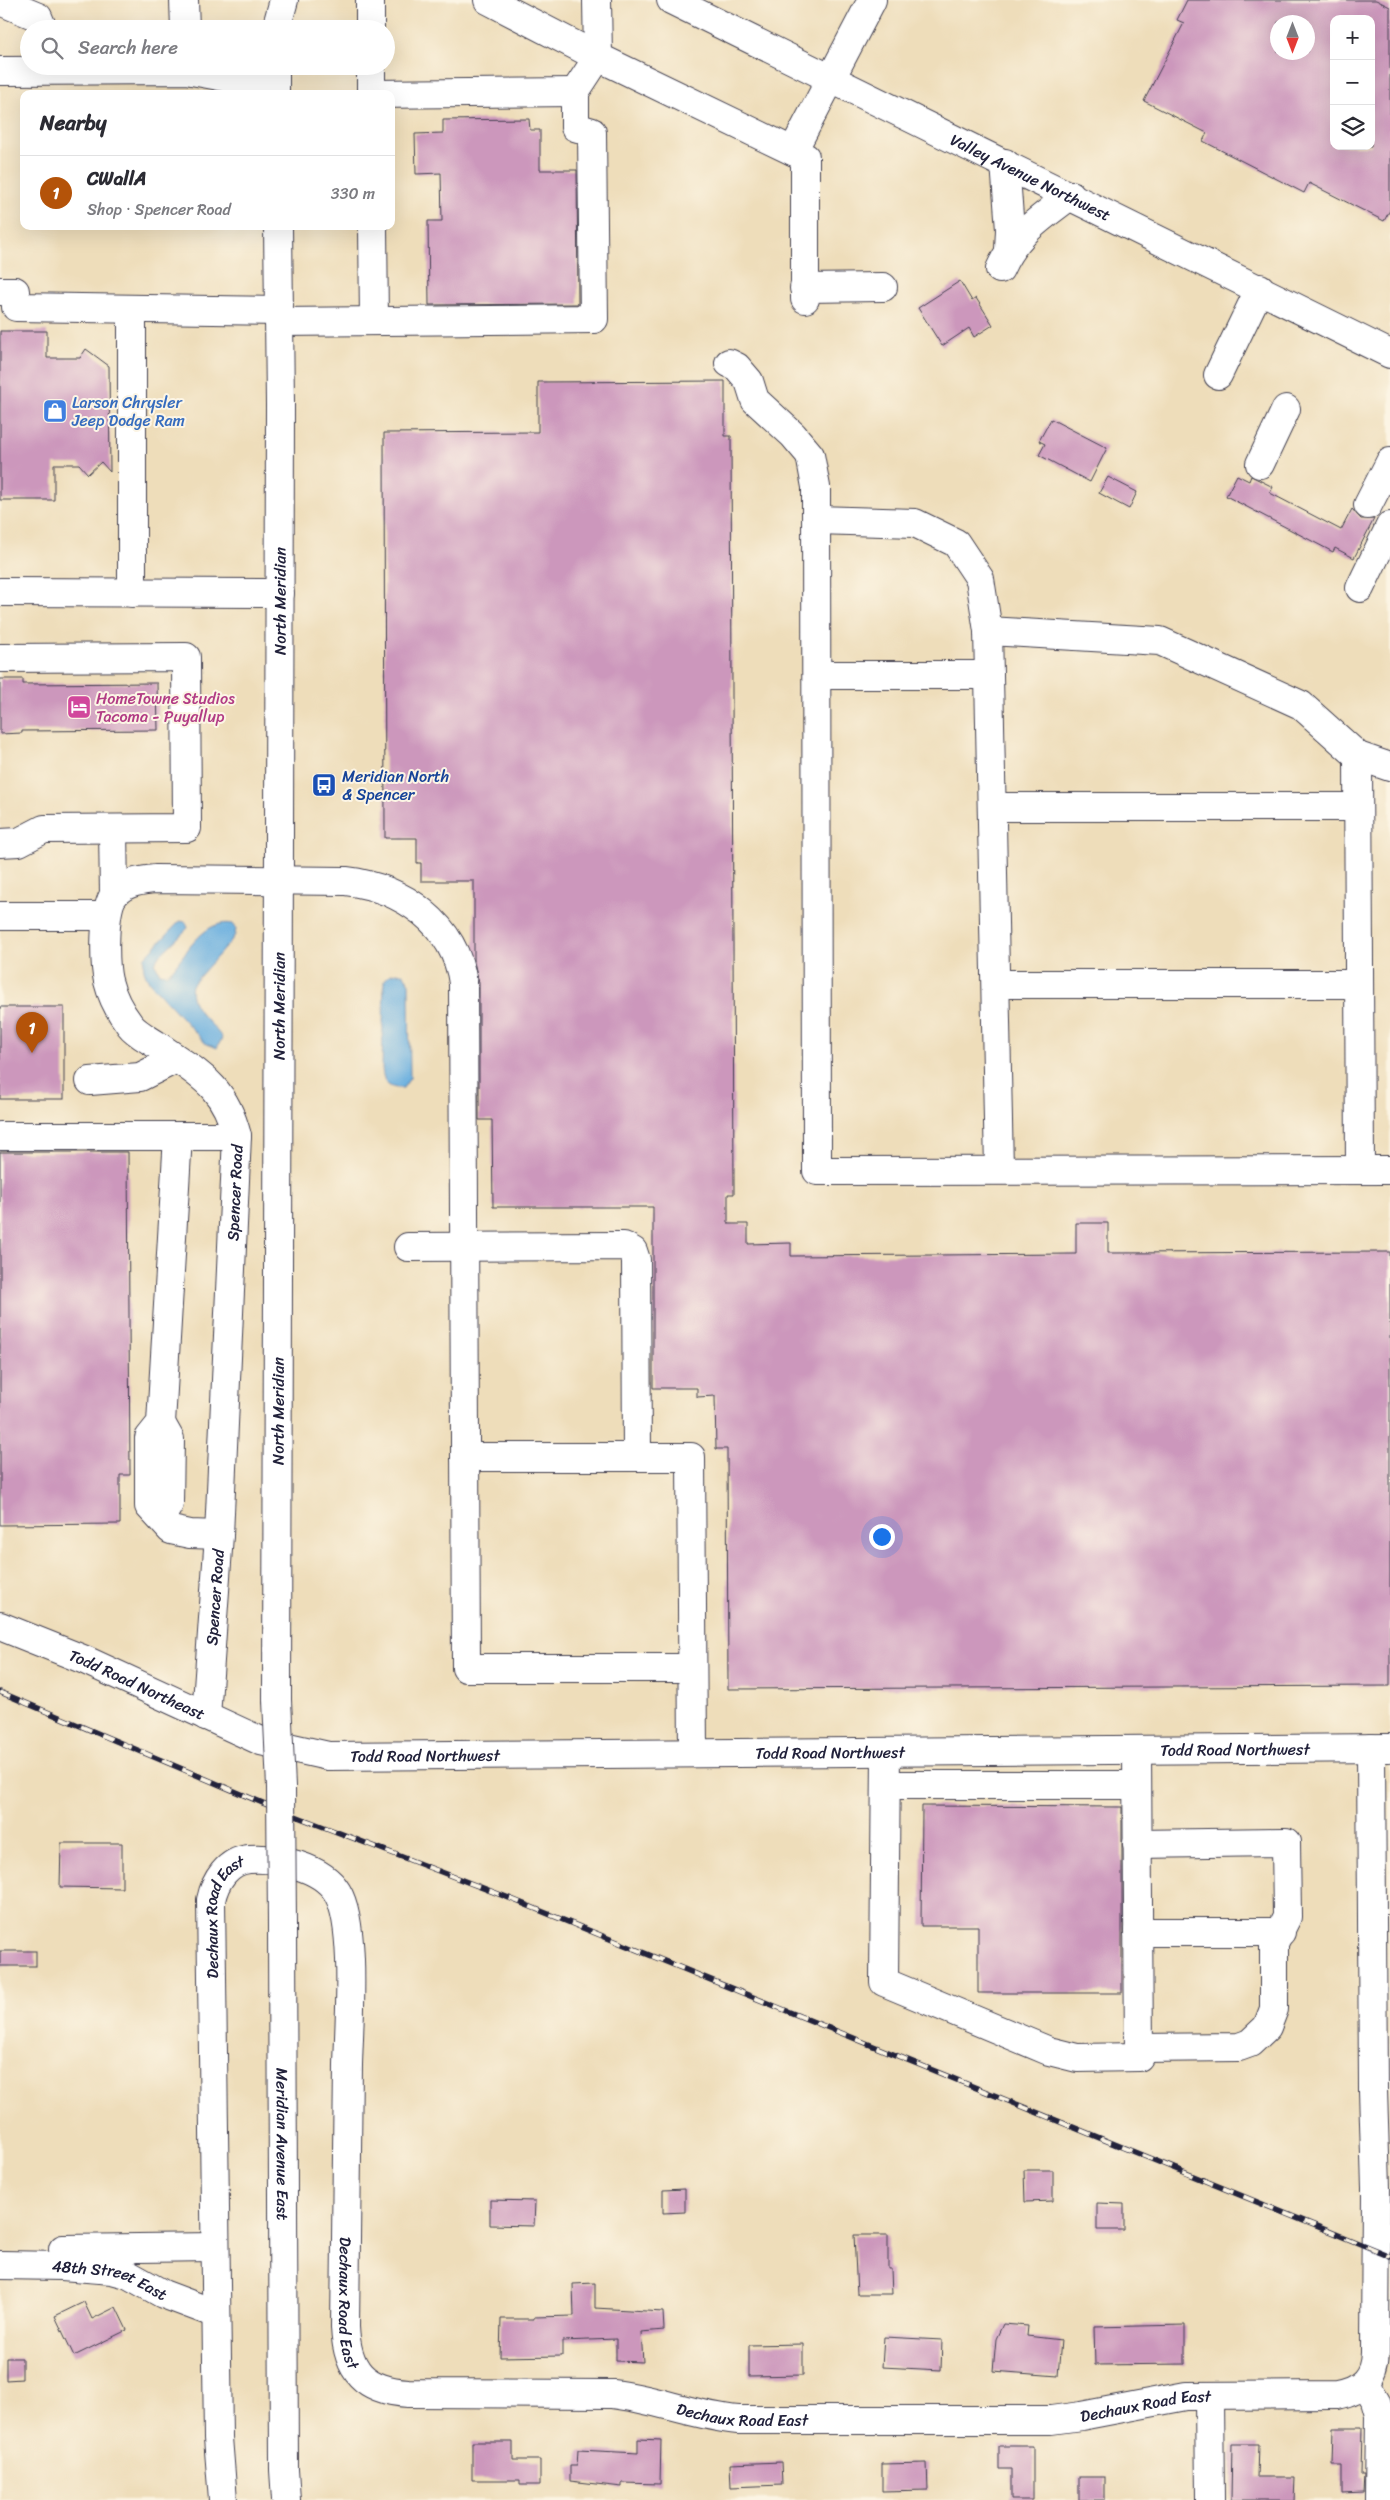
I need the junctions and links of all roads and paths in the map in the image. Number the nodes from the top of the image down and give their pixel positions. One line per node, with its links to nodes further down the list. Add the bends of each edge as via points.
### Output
1 (0, 0): 10 (street)
2 (184, 0): 11 (street)
3 (275, 0): 12 (street)
4 (284, 0): 13 (street)
5 (370, 0): 14 (street)
6 (488, 0): 15 (street)
7 (597, 0): 15 (street)
8 (671, 0): 20 (street, Valley Avenue Northwest)
9 (872, 0): 20 (street)
10 (39, 20)
11 (185, 20)
12 (276, 20)
13 (278, 20)
14 (370, 20)
15 (598, 57): 23 (street); 25 (street)
16 (20, 70): 17 (street)
17 (0, 71)
18 (233, 75): 21 (street)
19 (371, 75): 22 (street)
20 (830, 78): 25 (street); 26 (street, Valley Avenue Northwest)
21 (275, 82)
22 (371, 90)
23 (575, 92): 24 (street); 35 (street, via 575,127 592,132 594,319)
24 (395, 94)
25 (793, 151): 30 (street, via 805,158 805,294)
26 (1004, 163): 27 (street, Valley Avenue Northwest); 27 (street, via 1010,230 1004,259 1024,230)
27 (1071, 196): 31 (street, Valley Avenue Northwest)
28 (278, 230): 34 (street, North Meridian)
29 (373, 230): 35 (street)
30 (883, 287)
31 (1260, 288): 36 (street, Valley Avenue Northwest); 38 (street)
32 (0, 291): 33 (street, via 15,291 16,307)
33 (132, 310): 34 (street); 47 (street)
34 (279, 316): 35 (street); 48 (street, North Meridian)
35 (374, 321)
36 (1390, 354)
37 (729, 362): 43 (street, via 749,381 755,400 810,455 816,486)
38 (1218, 375)
39 (1286, 409): 41 (street)
40 (1390, 462): 42 (street)
41 (1260, 464)
42 (1368, 505)
43 (817, 520): 49 (street, via 915,522 956,543 980,579); 51 (street)
44 (1390, 526): 45 (street)
45 (1360, 588)
46 (0, 592): 47 (street)
47 (132, 593): 48 (street)
48 (280, 593): 59 (street, North Meridian)
49 (988, 631): 52 (street); 53 (street, via 1160,641 1301,705)
50 (0, 658): 57 (street, via 186,657 187,828)
51 (817, 675): 52 (street); 69 (street, via 817,1170)
52 (989, 675): 56 (street)
53 (1358, 756): 54 (street); 55 (street)
54 (1390, 767)
55 (1358, 807): 56 (street); 63 (street)
56 (992, 808): 62 (street)
57 (113, 828): 58 (street, via 44,829 19,842); 60 (street, Spencer Road)
58 (0, 843)
59 (279, 880): 60 (street, via 155,878 131,882); 72 (street, via 370,884 410,903 449,941 463,983); 87 (street, North Meridian, bridge, via 277,1700)
60 (110, 906): 61 (street); 64 (street, Spencer Road, via 108,979 118,1007 131,1027)
61 (0, 916)
62 (996, 984): 63 (street); 69 (street)
63 (1359, 984): 70 (street)
64 (176, 1059): 65 (street, via 140,1077); 68 (street, Spencer Road, via 216,1089 224,1099)
65 (90, 1081)
66 (0, 1136): 67 (street)
67 (178, 1136): 68 (street); 76 (street, via 160,1423 170,1439 169,1504 161,1518 164,1525 178,1532)
68 (237, 1136): 76 (street, Spencer Road)
69 (999, 1170): 70 (street)
70 (1360, 1170): 71 (street)
71 (1390, 1170)
72 (464, 1247): 73 (street); 74 (street); 75 (street, via 624,1246 633,1251 636,1260)
73 (408, 1248)
74 (465, 1457): 75 (street); 78 (street, via 466,1668)
75 (637, 1457): 78 (street, via 692,1457)
76 (219, 1535): 79 (street, Spencer Road)
77 (0, 1626): 79 (street, Todd Road Northeast, via 85,1660)
78 (692, 1668): 84 (street)
79 (206, 1716): 80 (street, Todd Road Northeast)
80 (273, 1744): 84 (street, Todd Road Northwest, via 328,1756)
81 (1381, 1748): 82 (street, Todd Road Northwest); 95 (street, via 1373,2080 1374,2250)
82 (1137, 1750): 83 (street, Todd Road Northwest); 85 (street)
83 (886, 1752): 84 (street, Todd Road Northwest); 86 (street)
84 (692, 1753)
85 (1137, 1784): 86 (street); 88 (street)
86 (886, 1785): 91 (street, via 884,1982 1062,2055 1077,2058 1138,2057)
87 (281, 1787): 100 (street, Meridian Avenue East, bridge)
88 (1138, 1844): 89 (street); 90 (street, via 1286,1842 1287,1917)
89 (1138, 1932): 90 (street); 91 (street)
90 (1281, 1932): 91 (street, via 1274,1942 1272,2019 1259,2036 1239,2047)
91 (1138, 2048)
92 (214, 2247): 93 (street); 96 (street, Dechaux Road East); 98 (street, Dechaux Road East, via 211,1900 220,1878 235,1862 250,1859 278,1862 303,1866 329,1880 343,1904 348,1922 345,2336 353,2366 369,2383 389,2391 408,2393 613,2394 700,2415 738,2420 1050,2420 1168,2398)
93 (0, 2249)
94 (0, 2266): 96 (street, 48th Street East, via 112,2270)
95 (1383, 2308): 97 (street, via 1371,2375)
96 (216, 2314): 99 (street, Dechaux Road East, via 218,2438)
97 (1365, 2383): 98 (street, Dechaux Road East, via 1356,2390 1337,2395); 102 (street, via 1380,2415)
98 (1209, 2396): 101 (street)
99 (223, 2500)
100 (286, 2500)
101 (1210, 2500)
102 (1379, 2500)

